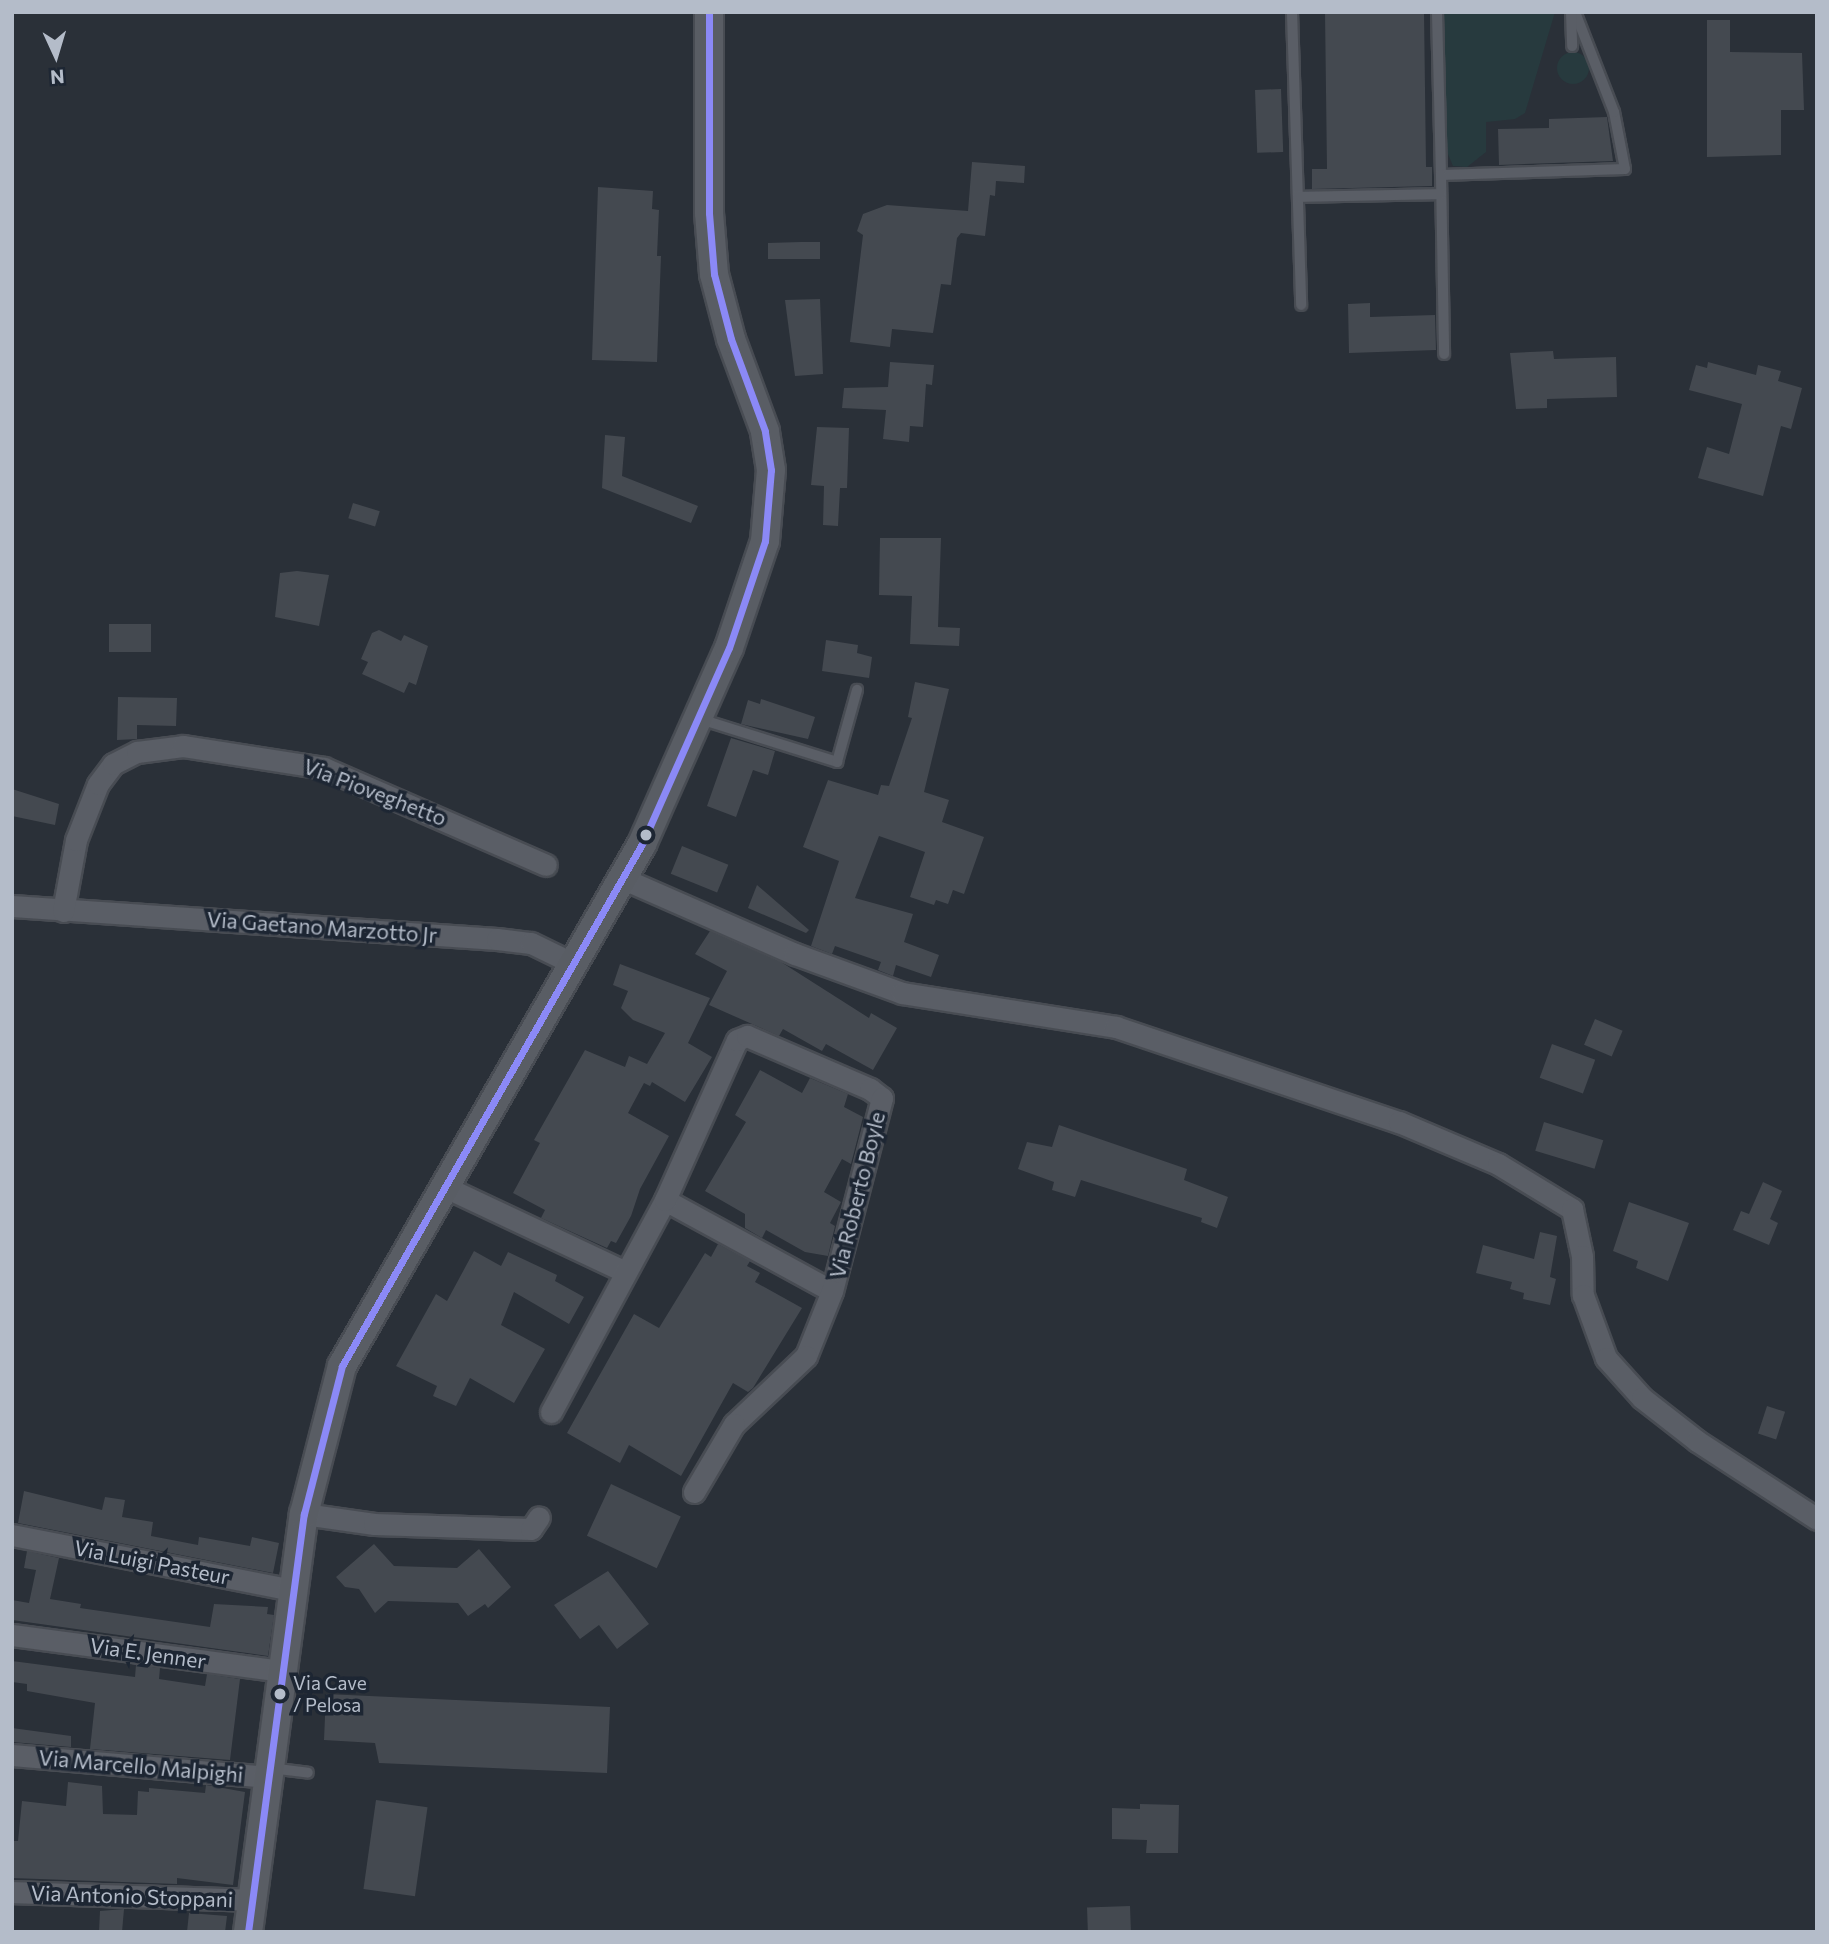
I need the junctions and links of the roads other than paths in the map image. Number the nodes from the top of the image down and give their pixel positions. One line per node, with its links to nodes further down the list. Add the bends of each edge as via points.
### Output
1 (709, 12): 12 (street, via 709,213 714,274 731,339 765,431 771,504 757,577)
2 (1292, 12): 8 (lane)
3 (1437, 12): 6 (lane)
4 (1573, 12): 5 (lane); 6 (lane, via 1614,113 1625,169)
5 (1572, 46)
6 (1441, 175): 7 (lane)
7 (1441, 194): 8 (lane); 10 (lane)
8 (1297, 197): 9 (lane)
9 (1301, 305)
10 (1444, 355)
11 (857, 691): 12 (lane, via 836,762)
12 (698, 718): 14 (street)
13 (546, 865): 16 (street, Via Pioveghetto, via 324,768 183,746 137,752 113,764 98,784 76,840)
14 (624, 879): 17 (street); 26 (street, via 794,954 902,993 1116,1027 1362,1108 1498,1164 1572,1209 1582,1256 1583,1295 1606,1359 1642,1398 1697,1441)
15 (12, 906): 16 (street)
16 (63, 911): 17 (street, Via Gaetano Marzotto Jr, via 497,939 531,943)
17 (575, 964): 18 (street)
18 (443, 1186): 20 (street); 24 (street, via 342,1366)
19 (665, 1200): 20 (street); 21 (street, Via Roberto Boyle); 21 (street, Via Roberto Boyle, via 737,1040 747,1036 881,1098)
20 (624, 1272): 22 (street)
21 (832, 1291): 23 (street, Via Roberto Boyle, via 806,1356 734,1424)
22 (551, 1412)
23 (694, 1492)
24 (304, 1514): 25 (street, via 374,1524 531,1529); 28 (street)
25 (539, 1517)
26 (1817, 1519)
27 (12, 1535): 28 (street, Via Luigi Pasteur)
28 (292, 1590): 30 (street)
29 (12, 1635): 30 (street, Via E. Jenner)
30 (283, 1671): 32 (street)
31 (12, 1755): 32 (street, Via Marcello Malpighi)
32 (270, 1773): 33 (lane); 35 (street)
33 (308, 1773)
34 (12, 1892): 35 (street, Via Antonio Stoppani)
35 (252, 1900): 36 (street)
36 (248, 1932)

